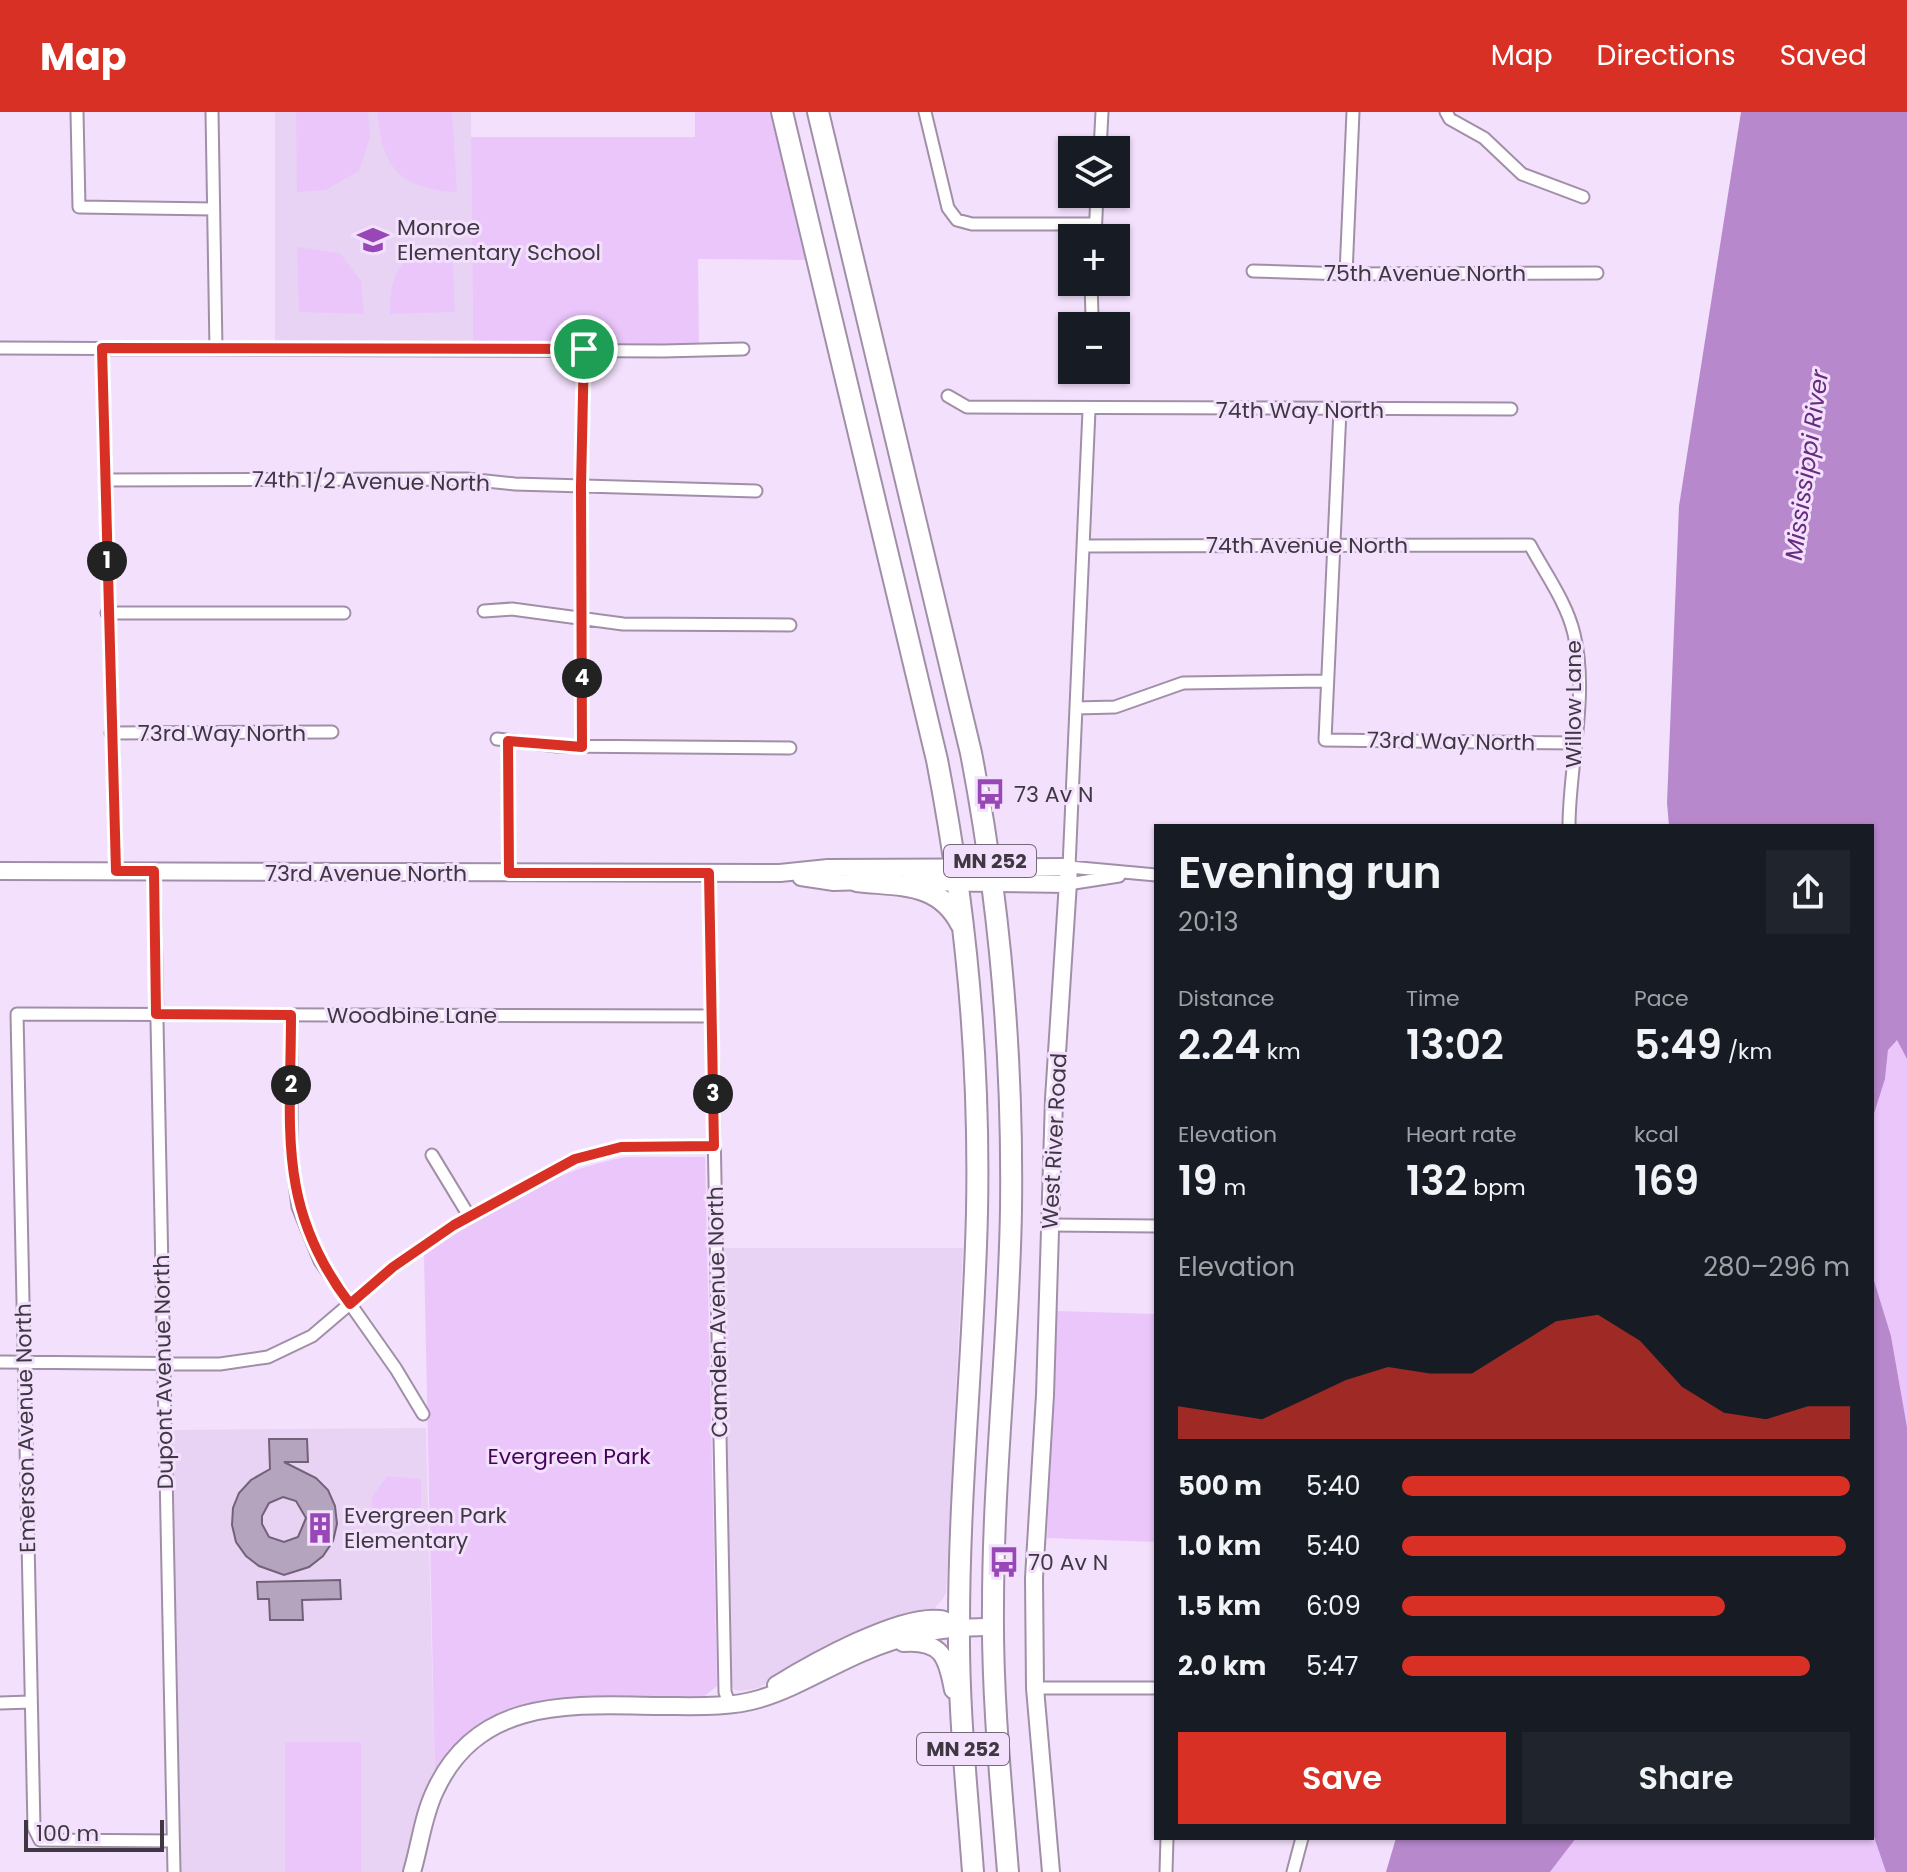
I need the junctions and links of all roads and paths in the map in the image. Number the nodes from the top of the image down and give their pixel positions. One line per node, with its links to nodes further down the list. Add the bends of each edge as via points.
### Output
1 (77, 112): 12 (street, via 79,207)
2 (212, 112): 12 (street)
3 (782, 112): 53 (highway, MN 252, via 937,760)
4 (818, 112): 54 (highway, MN 252, via 971,753)
5 (925, 112): 13 (street, via 948,208 957,220)
6 (1102, 112): 9 (street)
7 (1353, 112): 17 (street)
8 (1446, 112): 10 (street, via 1522,174)
9 (1101, 136)
10 (1583, 197)
11 (1096, 208): 14 (street)
12 (213, 209): 20 (street)
13 (1058, 224)
14 (1095, 224)
15 (1253, 271): 17 (street, 75th Avenue North)
16 (1597, 273): 17 (street, 75th Avenue North)
17 (1346, 274)
18 (0, 348): 19 (street)
19 (102, 348): 20 (street); 27 (street)
20 (216, 349): 21 (street)
21 (584, 349): 22 (street); 28 (street)
22 (743, 349)
23 (948, 396): 25 (street, 74th Way North, via 967,407)
24 (1511, 409): 26 (street, 74th Way North)
25 (1089, 410): 26 (street, 74th Way North); 32 (street, West River Road)
26 (1340, 410): 30 (street)
27 (106, 480): 28 (street, 74th 1/2 Avenue North, via 467,479); 34 (street)
28 (581, 486): 29 (street, 74th 1/2 Avenue North); 36 (street)
29 (756, 491)
30 (1334, 544): 31 (street, 74th Avenue North); 32 (street, 74th Avenue North); 38 (street)
31 (1530, 545): 42 (street, Willow Lane, via 1574,631)
32 (1083, 546): 39 (street, West River Road)
33 (484, 611): 36 (street, via 512,609)
34 (107, 613): 35 (street); 41 (street)
35 (344, 613)
36 (582, 619): 37 (street); 43 (street)
37 (790, 625)
38 (1327, 681): 39 (street, via 1183,683 1115,707); 42 (street, 73rd Way North, via 1325,740)
39 (1076, 708): 46 (street, West River Road)
40 (332, 732): 41 (street, 73rd Way North)
41 (111, 733): 48 (street)
42 (1576, 743): 45 (street, Willow Lane)
43 (582, 747): 44 (street); 50 (street, via 503,740)
44 (790, 748)
45 (1569, 824)
46 (1069, 867): 54 (street, 73rd Avenue North); 55 (street, 73rd Avenue North); 58 (street, West River Road)
47 (0, 871): 48 (street, 73rd Avenue North)
48 (116, 871): 49 (street, 73rd Avenue North)
49 (154, 871): 50 (street, 73rd Avenue North); 61 (street, Dupont Avenue North)
50 (509, 873): 51 (street, 73rd Avenue North)
51 (709, 873): 52 (street, 73rd Avenue North); 63 (street, Camden Avenue North)
52 (780, 873): 53 (street, 73rd Avenue North, via 828,868); 57 (street, 73rd Avenue North)
53 (956, 874): 54 (street, 73rd Avenue North); 57 (street, 73rd Avenue North); 59 (highway, MN 252)
54 (992, 874): 58 (street, 73rd Avenue North); 75 (highway, MN 252, via 1011,1105 1010,1256)
55 (1127, 874): 56 (street, 73rd Avenue North); 58 (street, 73rd Avenue North)
56 (1154, 875)
57 (857, 881): 59 (highway, via 935,894 950,905)
58 (1068, 884): 67 (street, West River Road)
59 (964, 929): 74 (highway, MN 252, via 976,1084 977,1210)
60 (17, 1014): 61 (street, Woodbine Lane); 71 (street, Emerson Avenue North)
61 (156, 1014): 62 (street, Woodbine Lane); 72 (street, Dupont Avenue North)
62 (291, 1015): 63 (street, Woodbine Lane); 69 (street, via 291,1149 298,1207 320,1261)
63 (712, 1016): 64 (street, Camden Avenue North)
64 (714, 1146): 66 (street, via 598,1151); 81 (street, Camden Avenue North)
65 (432, 1155): 66 (street)
66 (469, 1216): 69 (street)
67 (1050, 1225): 68 (street); 77 (street, West River Road, via 1034,1578)
68 (1154, 1226)
69 (350, 1304): 72 (street, via 312,1336 268,1357 220,1364); 73 (street)
70 (0, 1362): 71 (street)
71 (24, 1363): 72 (street); 79 (street, Emerson Avenue North)
72 (163, 1363): 85 (street, Dupont Avenue North)
73 (423, 1414)
74 (959, 1627): 75 (street); 76 (street, via 899,1638); 81 (street, via 939,1619 878,1633); 82 (highway, MN 252)
75 (993, 1627): 89 (highway, MN 252)
76 (863, 1652): 81 (street, via 756,1700); 82 (street, via 916,1643 942,1654 948,1661)
77 (1035, 1688): 78 (street); 90 (street, West River Road)
78 (1154, 1688)
79 (31, 1702): 80 (street); 85 (street, Emerson Avenue North, via 34,1828 40,1840)
80 (0, 1703)
81 (729, 1703): 87 (street, via 564,1705 533,1710 493,1727 462,1752 436,1789)
82 (962, 1730): 88 (highway, MN 252)
83 (1167, 1840): 91 (street)
84 (1301, 1840): 92 (street)
85 (173, 1841): 86 (street, Dupont Avenue North)
86 (174, 1872)
87 (412, 1872)
88 (973, 1872)
89 (1008, 1872)
90 (1051, 1872)
91 (1166, 1872)
92 (1293, 1872)

